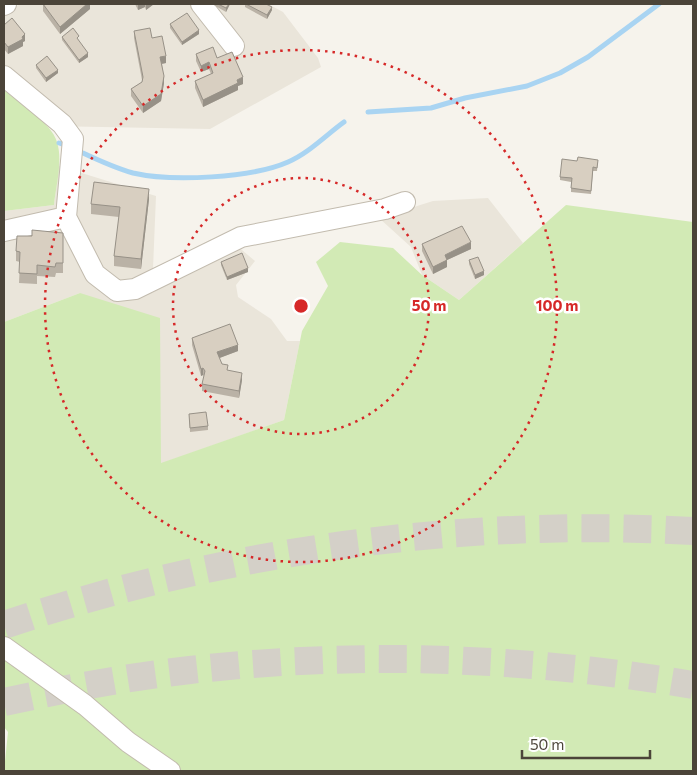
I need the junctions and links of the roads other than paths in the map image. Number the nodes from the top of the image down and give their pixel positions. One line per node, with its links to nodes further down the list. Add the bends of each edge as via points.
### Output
1 (201, 4): 2 (lane)
2 (234, 46)
3 (4, 76): 5 (lane, via 62,124 73,139)
4 (405, 202): 5 (lane, via 385,209 241,237 135,289 117,291 95,274)
5 (66, 217): 6 (lane)
6 (4, 231)
7 (4, 647): 8 (lane)
8 (170, 771)

